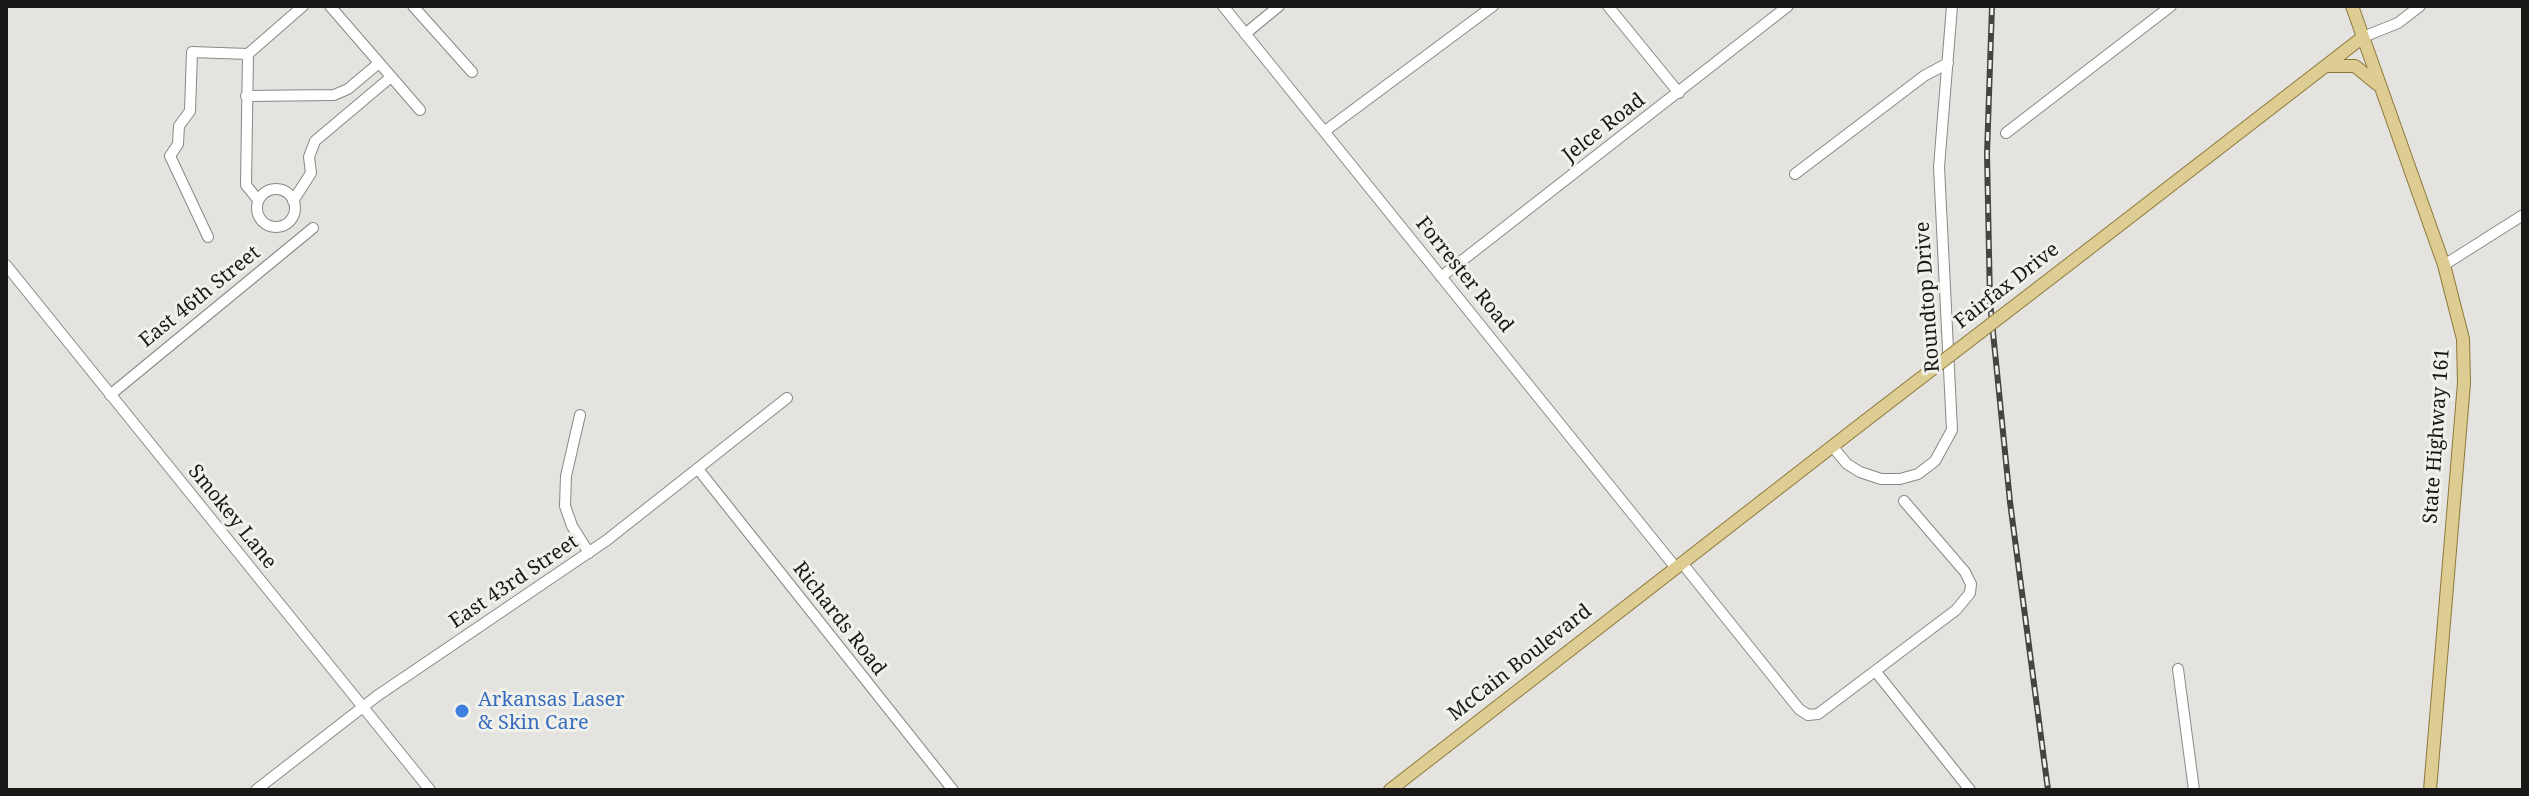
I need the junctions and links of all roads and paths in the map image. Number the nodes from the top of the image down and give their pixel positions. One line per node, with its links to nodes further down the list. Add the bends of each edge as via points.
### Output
1 (303, 6): 15 (street)
2 (330, 6): 16 (street)
3 (413, 6): 19 (street)
4 (1223, 6): 13 (street, Forrester Road)
5 (1279, 6): 13 (street)
6 (1493, 6): 25 (street)
7 (1608, 6): 22 (street)
8 (1788, 6): 22 (street, Jelce Road)
9 (1952, 6): 17 (street, Roundtop Drive)
10 (2171, 6): 26 (street)
11 (2352, 6): 14 (main road, State Highway 161)
12 (2420, 6): 14 (street, via 2398,23)
13 (1245, 34): 25 (street, Forrester Road)
14 (2363, 37): 18 (main road, Fairfax Drive); 21 (main road, State Highway 161)
15 (248, 54): 23 (street); 33 (street, via 192,52 190,111 170,156)
16 (379, 63): 20 (street); 23 (street, via 334,95)
17 (1948, 63): 27 (street); 41 (street, Roundtop Drive, via 1939,167 1954,416 1950,436 1929,466 1894,480 1860,472)
18 (2324, 66): 21 (main road, via 2355,66); 41 (main road, Fairfax Drive, bridge)
19 (472, 72)
20 (391, 77): 24 (street); 29 (street, via 315,141 311,173)
21 (2382, 91): 36 (main road, State Highway 161)
22 (1679, 93): 37 (street, Jelce Road)
23 (246, 96): 28 (street, via 246,185)
24 (420, 110)
25 (1325, 131): 37 (street, Forrester Road)
26 (2006, 133)
27 (1795, 174)
28 (258, 200): 29 (street, via 266,191 278,189); 31 (street, via 257,213 264,224)
29 (293, 201): 31 (street)
30 (2523, 215): 36 (street)
31 (287, 223): 34 (street)
32 (313, 228): 34 (street, East 46th Street)
33 (208, 237)
34 (300, 240): 38 (street, East 46th Street)
35 (6, 265): 38 (street, Smokey Lane)
36 (2444, 265): 55 (main road, State Highway 161, via 2460,323 2464,383)
37 (1441, 277): 45 (street, Forrester Road)
38 (110, 395): 48 (street, Smokey Lane)
39 (787, 398): 42 (street, East 43rd Street)
40 (580, 415): 44 (street, via 565,506)
41 (1832, 446): 45 (main road, Fairfax Drive)
42 (698, 469): 44 (street, East 43rd Street); 51 (street, Richards Road)
43 (1904, 501): 47 (street, via 1965,572 1970,593 1956,610)
44 (589, 553): 48 (street, East 43rd Street)
45 (1679, 566): 47 (street, Forrester Road, via 1808,715 1818,714); 52 (main road, McCain Boulevard)
46 (2178, 669): 54 (street)
47 (1876, 672): 53 (street)
48 (361, 707): 49 (street, East 43rd Street); 50 (street, Smokey Lane)
49 (256, 790)
50 (430, 790)
51 (953, 790)
52 (1390, 790)
53 (1970, 790)
54 (2194, 790)
55 (2430, 790)

